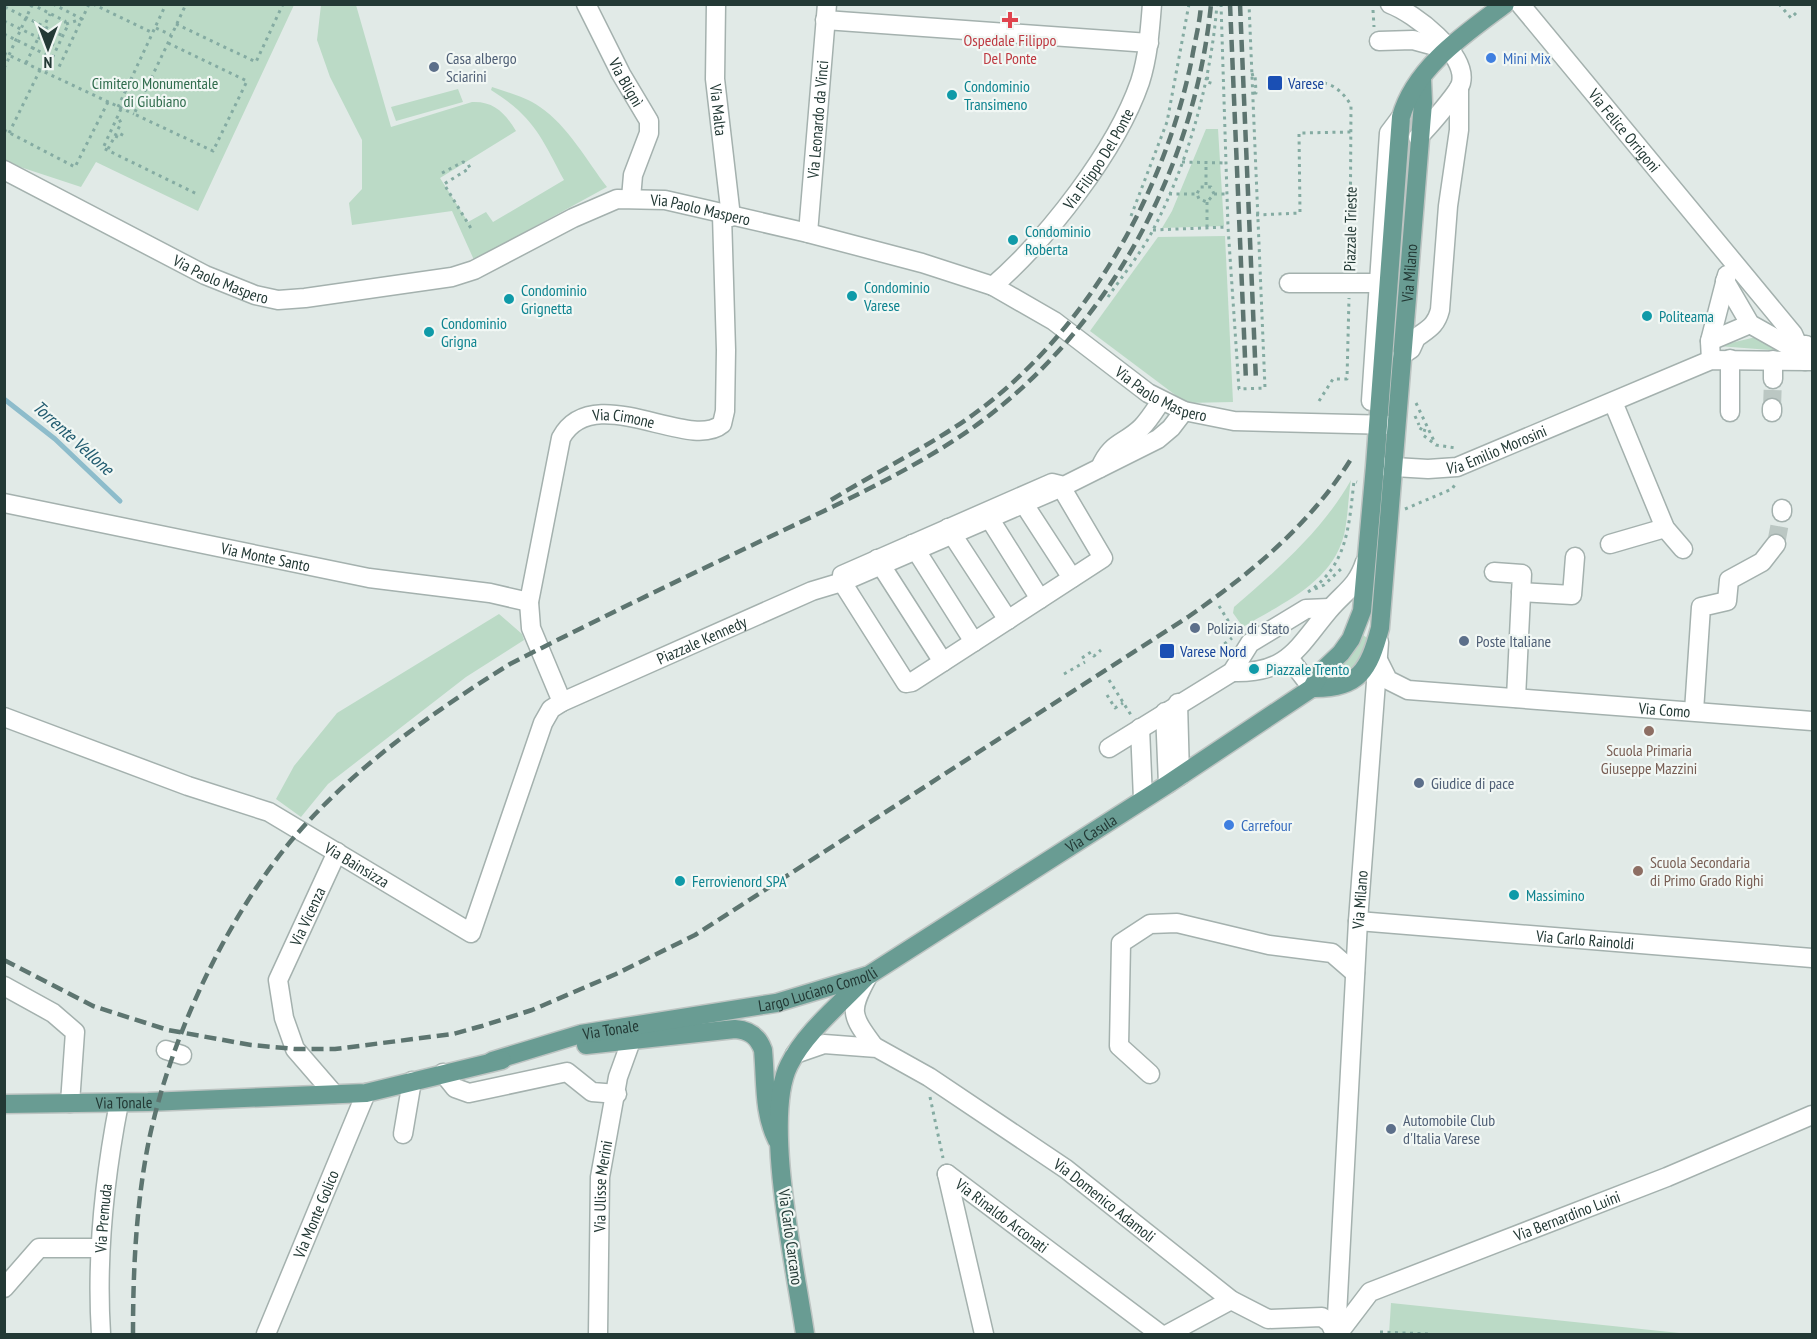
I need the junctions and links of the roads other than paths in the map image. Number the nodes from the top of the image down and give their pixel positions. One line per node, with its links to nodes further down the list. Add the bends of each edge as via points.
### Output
1 (586, 4): 17 (street, Via Blignì, via 649,121 649,133 633,175)
2 (716, 4): 18 (street, Via Malta, via 715,80 725,148)
3 (1152, 4): 11 (street, Via Filippo Del Ponte)
4 (1390, 4): 12 (street, via 1418,19)
5 (1505, 4): 12 (main road, Via Milano)
6 (1520, 4): 20 (street, Via Felice Orrigoni)
7 (826, 12): 9 (street); 19 (street, Via Leonardo da Vinci)
8 (1046, 23): 9 (street, via 965,23)
9 (953, 30): 11 (street)
10 (1376, 36): 12 (street)
11 (1149, 43): 24 (street, Via Filippo Del Ponte, via 1140,81 1121,126 1056,219)
12 (1448, 49): 13 (main road, Via Milano); 14 (street, via 1460,67)
13 (1422, 79): 15 (main road, Via Milano); 23 (main road, Via Milano, via 1412,88 1401,117)
14 (1459, 88): 15 (street); 28 (street, via 1459,130 1440,310 1431,330 1416,338 1411,349)
15 (1418, 137): 28 (main road, Via Milano)
16 (4, 170): 17 (street, Via Paolo Maspero, via 228,286 278,300 452,277 474,270 573,218 617,199)
17 (631, 198): 18 (street, Via Paolo Maspero, via 665,200)
18 (726, 216): 19 (street, Via Paolo Maspero); 61 (street, Via Cimone, via 723,421 719,427 703,429 608,414 585,415 571,424 558,447)
19 (808, 233): 24 (street, Via Paolo Maspero)
20 (1730, 256): 21 (street); 27 (street, Via Felice Orrigoni)
21 (1725, 281): 25 (street); 26 (street)
22 (1289, 283): 23 (street)
23 (1383, 283): 37 (main road, Via Milano)
24 (993, 286): 33 (street, Via Paolo Maspero, via 1054,321)
25 (1750, 324): 26 (street); 27 (street, via 1789,346)
26 (1710, 341): 30 (street)
27 (1807, 350): 31 (street)
28 (1402, 355): 38 (main road, Via Milano)
29 (1730, 359): 30 (street); 31 (street); 36 (street)
30 (1711, 360): 34 (street, Via Emilio Morosini)
31 (1773, 360): 32 (street)
32 (1773, 379)
33 (1161, 401): 35 (street, Via Paolo Maspero); 41 (street, Piazzale Kennedy, via 1142,427 1106,453)
34 (1613, 402): 40 (street, Via Emilio Morosini, via 1457,467); 46 (street)
35 (1184, 411): 37 (street, Via Paolo Maspero, via 1234,421); 41 (street, Piazzale Kennedy, via 1158,439)
36 (1730, 412)
37 (1374, 424): 38 (street, Via Paolo Maspero); 39 (main road, Via Milano); 40 (street, Via Milano)
38 (1397, 425): 40 (main road, Via Milano)
39 (1375, 466): 40 (street, Via Emilio Morosini); 52 (main road, Via Milano)
40 (1394, 467): 64 (main road, Via Milano)
41 (1100, 468): 42 (street, Piazzale Kennedy)
42 (1062, 487): 43 (street, Piazzale Kennedy); 56 (street, via 1104,555)
43 (1022, 501): 45 (street, Piazzale Kennedy); 56 (street)
44 (4, 503): 61 (street, Via Monte Santo, via 369,578 490,593)
45 (988, 516): 47 (street, Piazzale Kennedy); 60 (street)
46 (1665, 528): 48 (street); 51 (street)
47 (950, 531): 50 (street, Piazzale Kennedy); 63 (street)
48 (1611, 544)
49 (1776, 544): 73 (street, via 1762,562 1729,580 1727,600 1701,607)
50 (914, 547): 54 (street, Piazzale Kennedy); 65 (street)
51 (1683, 549)
52 (1368, 552): 59 (main road, Via Milano); 62 (street, via 1360,578)
53 (1575, 557): 58 (street, via 1572,595)
54 (879, 562): 57 (street, Piazzale Kennedy); 68 (street)
55 (1494, 572): 58 (street, via 1522,574)
56 (1072, 578): 60 (street)
57 (842, 582): 68 (street, via 906,683); 72 (street, Piazzale Kennedy, via 812,591)
58 (1521, 592): 71 (street)
59 (1364, 597): 70 (main road, Via Casula, via 1351,639 1320,673)
60 (1040, 599): 63 (street)
61 (529, 602): 72 (street, Via Cimone, via 531,628)
62 (1330, 608): 66 (street); 69 (street, via 1306,609 1250,643)
63 (1008, 620): 65 (street)
64 (1380, 628): 67 (street, Via Milano); 70 (main road, Via Casula, via 1362,673 1342,686)
65 (974, 642): 68 (street)
66 (1289, 658): 69 (street, via 1256,673); 70 (street)
67 (1377, 658): 71 (street, Via Como, via 1388,680 1408,690); 80 (street, Via Milano)
68 (943, 662)
69 (1229, 673): 74 (street)
70 (1312, 688): 78 (main road, Via Casula)
71 (1516, 698): 73 (street, Via Como)
72 (562, 702): 79 (street, Via Bainsizza, via 543,723 471,933)
73 (1694, 711): 76 (street, Via Como)
74 (1159, 716): 77 (street); 78 (street); 78 (street)
75 (4, 717): 79 (street, Via Bainsizza, via 269,812)
76 (1812, 721)
77 (1109, 748)
78 (1162, 788): 83 (main road, Via Casula)
79 (338, 852): 95 (street, Via Vicenza, via 278,980 284,1018 295,1049)
80 (1358, 921): 81 (street, Via Carlo Rainoldi); 82 (street, Via Milano)
81 (1812, 958)
82 (1355, 973): 92 (street, via 1332,953 1269,945 1177,923 1150,924 1121,943 1119,1046); 113 (street, Via Milano)
83 (869, 975): 85 (main road, Largo Luciano Comolli); 87 (street, Via Domenico Adamoli, via 853,1012); 88 (main road, Largo Luciano Comolli)
84 (4, 986): 97 (street, Via Tonale, via 53,1013 75,1032)
85 (733, 1020): 86 (main road, Via Tonale); 89 (main road, Largo Luciano Comolli, via 755,1036); 90 (main road, Via Tonale, via 581,1034)
86 (631, 1041): 90 (main road, Via Tonale); 96 (street, Via Ulisse Merini, via 618,1077)
87 (873, 1046): 88 (street, Via Domenico Adamoli, via 824,1044); 105 (street, Via Domenico Adamoli, via 929,1077 1066,1169)
88 (795, 1054): 102 (main road, Via Carlo Carcano, via 779,1094)
89 (764, 1059): 102 (main road, Via Carlo Carcano, via 766,1102)
90 (492, 1061): 91 (main road, Via Tonale)
91 (443, 1073): 93 (main road, Via Tonale); 96 (street, via 454,1088 469,1093 567,1072 592,1092)
92 (1149, 1074)
93 (412, 1081): 94 (main road, Via Tonale); 101 (street)
94 (366, 1093): 95 (main road, Via Tonale); 107 (street, Via Monte Golico)
95 (334, 1094): 98 (main road, Via Tonale)
96 (617, 1094): 108 (street, Via Ulisse Merini, via 600,1177)
97 (70, 1103): 98 (main road, Via Tonale); 99 (main road)
98 (119, 1103): 103 (street, Via Premuda)
99 (4, 1104)
100 (1812, 1115): 113 (street, Via Bernardino Luini, via 1666,1177 1370,1292)
101 (403, 1134)
102 (777, 1140): 109 (main road, Via Carlo Carcano)
103 (99, 1248): 104 (street, via 39,1248); 106 (street, Via Premuda)
104 (4, 1288)
105 (1231, 1300): 112 (street); 113 (street, Via Domenico Adamoli, via 1268,1319 1322,1317)
106 (101, 1335)
107 (266, 1335)
108 (598, 1335)
109 (805, 1335)
110 (984, 1335): 111 (street, Via Rinaldo Arconati, via 947,1174)
111 (1160, 1335)
112 (1168, 1335)
113 (1336, 1335)

